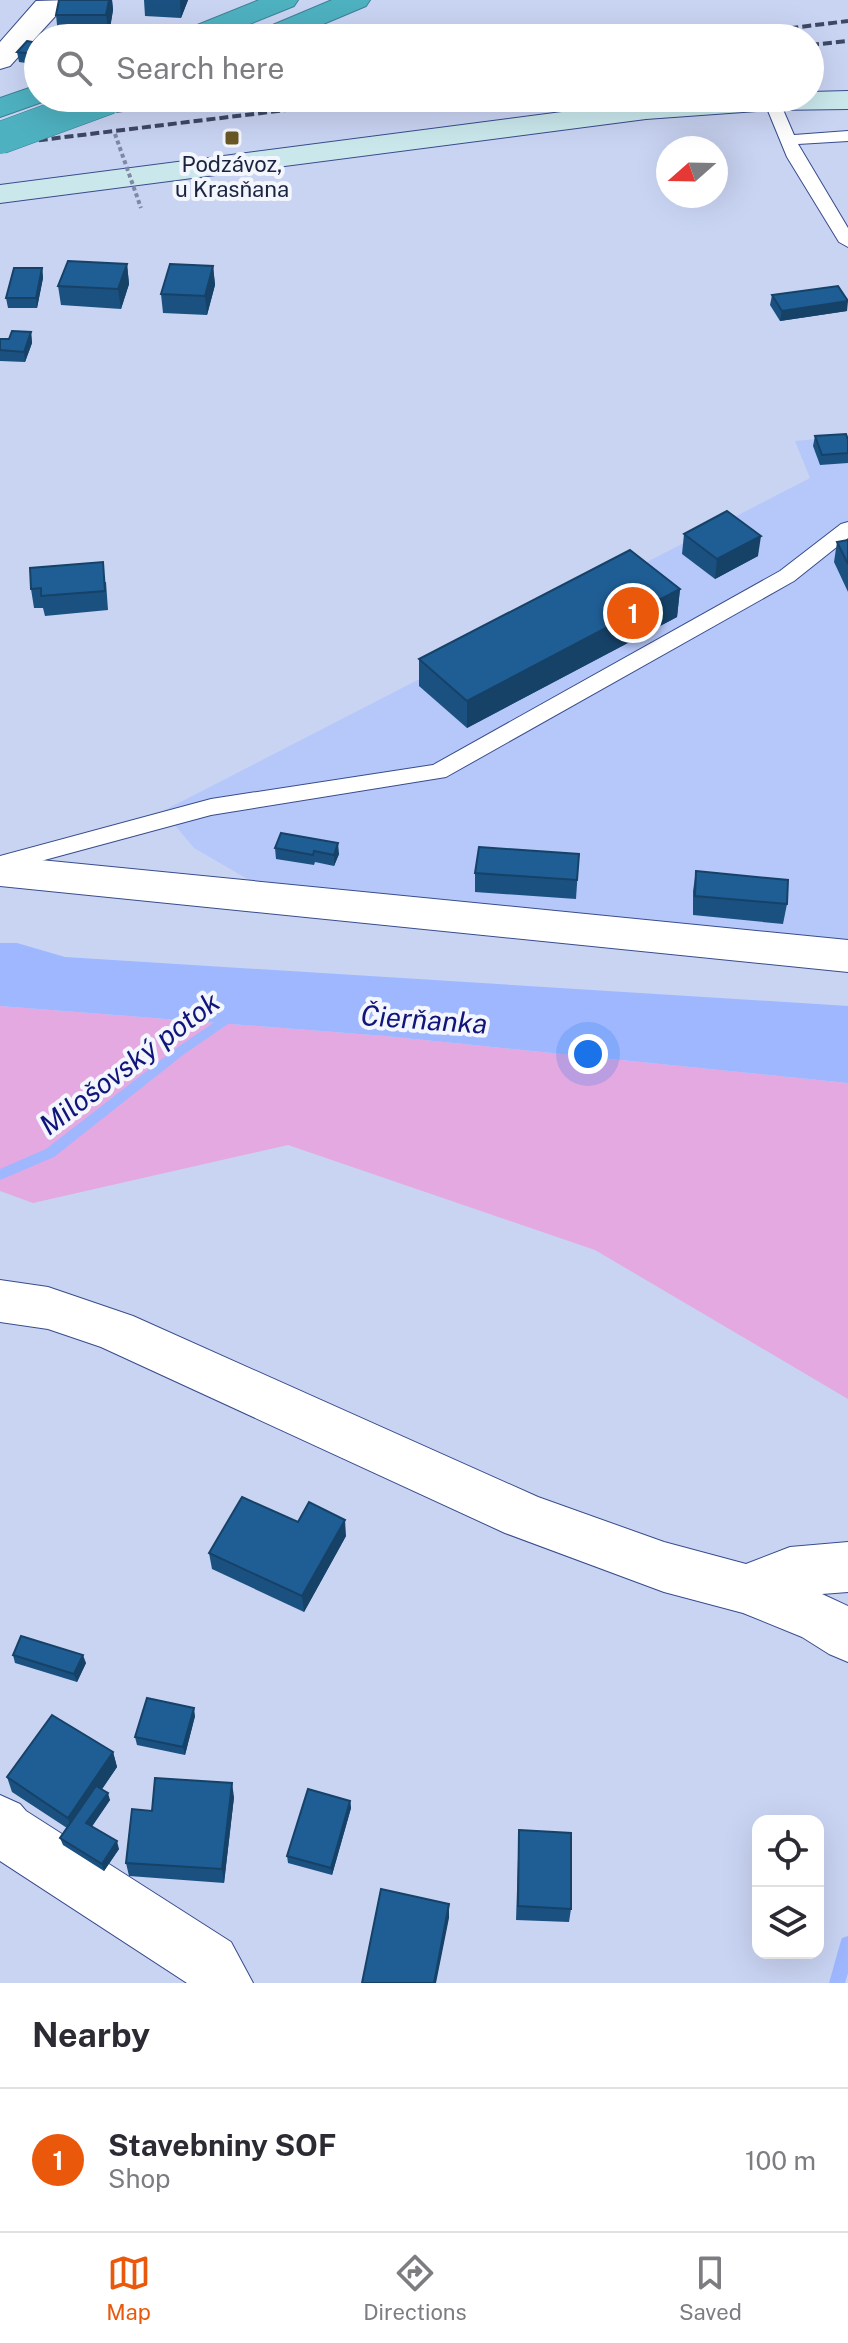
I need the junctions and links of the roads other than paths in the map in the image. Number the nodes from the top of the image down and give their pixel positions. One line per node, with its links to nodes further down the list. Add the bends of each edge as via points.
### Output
1 (56, 0): 4 (street)
2 (284, 0): 5 (highway)
3 (356, 0): 6 (highway)
4 (31, 24)
5 (225, 24)
6 (299, 24)
7 (24, 32): 8 (street)
8 (0, 60)
9 (24, 99): 12 (highway)
10 (824, 100): 11 (street)
11 (848, 100)
12 (0, 108)
13 (110, 112): 17 (highway, bridge)
14 (622, 112): 19 (street)
15 (777, 112): 18 (lane)
16 (848, 136): 18 (lane)
17 (0, 138)
18 (790, 140): 20 (lane, via 795,157)
19 (0, 194)
20 (848, 242)
21 (848, 528): 22 (lane, via 787,576 438,772 211,807)
22 (0, 864)
23 (0, 871): 24 (street)
24 (848, 956)
25 (0, 1301): 27 (street, via 48,1308 116,1331 524,1516 653,1563)
26 (848, 1567): 27 (street, via 790,1572)
27 (746, 1589): 28 (street, via 821,1619)
28 (848, 1636)
29 (0, 1824): 30 (street, via 210,1963)
30 (223, 1983)

